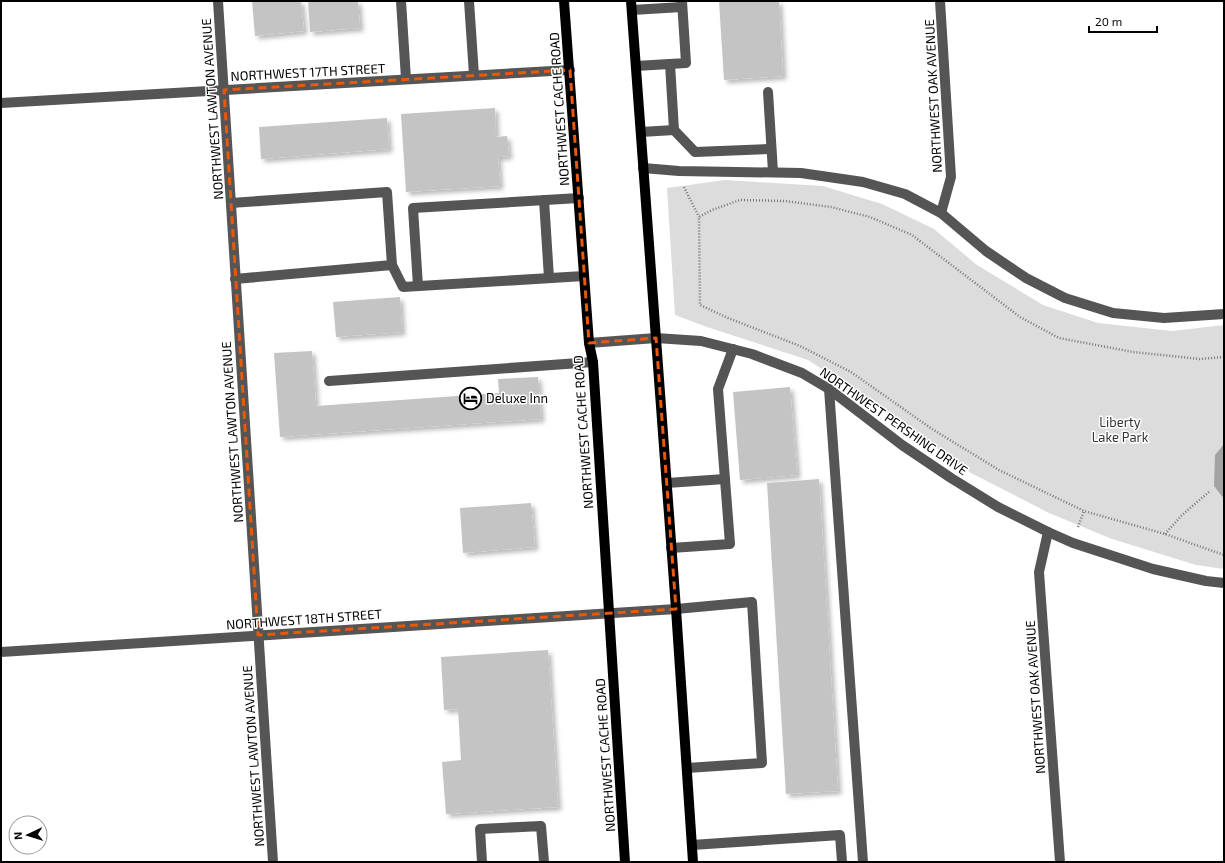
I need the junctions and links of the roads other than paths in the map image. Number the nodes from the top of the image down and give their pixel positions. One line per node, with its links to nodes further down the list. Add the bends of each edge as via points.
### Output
1 (218, 1): 13 (street, NORTHWEST LAWTON AVENUE)
2 (401, 1): 12 (street)
3 (469, 1): 11 (street)
4 (564, 1): 10 (main road, NORTHWEST CACHE ROAD)
5 (940, 1): 24 (street, NORTHWEST OAK AVENUE, via 952,177)
6 (682, 4): 7 (street); 8 (street, via 686,64)
7 (632, 5): 9 (main road)
8 (670, 64): 9 (street); 16 (street)
9 (636, 66): 17 (main road)
10 (570, 70): 11 (street, NORTHWEST 17TH STREET); 21 (main road, NORTHWEST CACHE ROAD)
11 (474, 76): 12 (street, NORTHWEST 17TH STREET)
12 (406, 79): 13 (street, NORTHWEST 17TH STREET)
13 (224, 90): 15 (street, NORTHWEST 17TH STREET); 23 (street, NORTHWEST LAWTON AVENUE)
14 (768, 92): 18 (street)
15 (1, 103)
16 (674, 130): 17 (street); 18 (street, via 695,152)
17 (641, 132): 19 (main road)
18 (771, 149): 20 (street)
19 (643, 168): 20 (street); 31 (main road)
20 (773, 172): 24 (street, via 801,173 863,182 905,194)
21 (579, 198): 22 (street); 26 (main road, NORTHWEST CACHE ROAD)
22 (544, 200): 27 (street); 29 (street, via 413,208)
23 (231, 203): 25 (street, via 387,192); 28 (street, NORTHWEST LAWTON AVENUE)
24 (941, 213): 30 (street, via 986,251 1026,278 1066,298 1113,313 1164,318)
25 (392, 265): 28 (street); 29 (street, via 403,287)
26 (584, 276): 27 (street); 32 (main road, NORTHWEST CACHE ROAD)
27 (549, 278): 29 (street)
28 (235, 279): 44 (street, NORTHWEST LAWTON AVENUE)
29 (418, 286)
30 (1224, 314)
31 (656, 338): 32 (street, NORTHWEST PERSHING DRIVE); 33 (street, NORTHWEST PERSHING DRIVE, via 701,341); 38 (main road)
32 (589, 342): 34 (main road, NORTHWEST CACHE ROAD)
33 (733, 349): 36 (street, NORTHWEST PERSHING DRIVE, via 802,373); 37 (street, via 718,389)
34 (593, 362): 35 (street); 43 (main road, NORTHWEST CACHE ROAD)
35 (329, 381)
36 (829, 389): 39 (street, NORTHWEST PERSHING DRIVE, via 902,445 951,478 998,507); 54 (street)
37 (725, 479): 38 (street); 40 (street, via 730,544)
38 (667, 483): 40 (main road)
39 (1048, 532): 41 (street, NORTHWEST PERSHING DRIVE, via 1073,543 1153,569); 55 (street, NORTHWEST OAK AVENUE, via 1040,572)
40 (671, 548): 42 (main road)
41 (1224, 583)
42 (676, 609): 43 (street, NORTHWEST 18TH STREET); 46 (main road); 46 (street, NORTHWEST 18TH STREET, via 752,602 762,763)
43 (608, 613): 44 (street, NORTHWEST 18TH STREET); 51 (main road, NORTHWEST CACHE ROAD)
44 (258, 635): 45 (street, NORTHWEST 18TH STREET); 48 (street, NORTHWEST LAWTON AVENUE)
45 (1, 652)
46 (687, 768): 47 (main road)
47 (692, 845): 52 (main road); 53 (street, via 840,835)
48 (273, 862)
49 (482, 862): 50 (street, via 480,829 541,826)
50 (544, 862)
51 (625, 862)
52 (693, 862)
53 (842, 862)
54 (863, 862)
55 (1060, 862)

